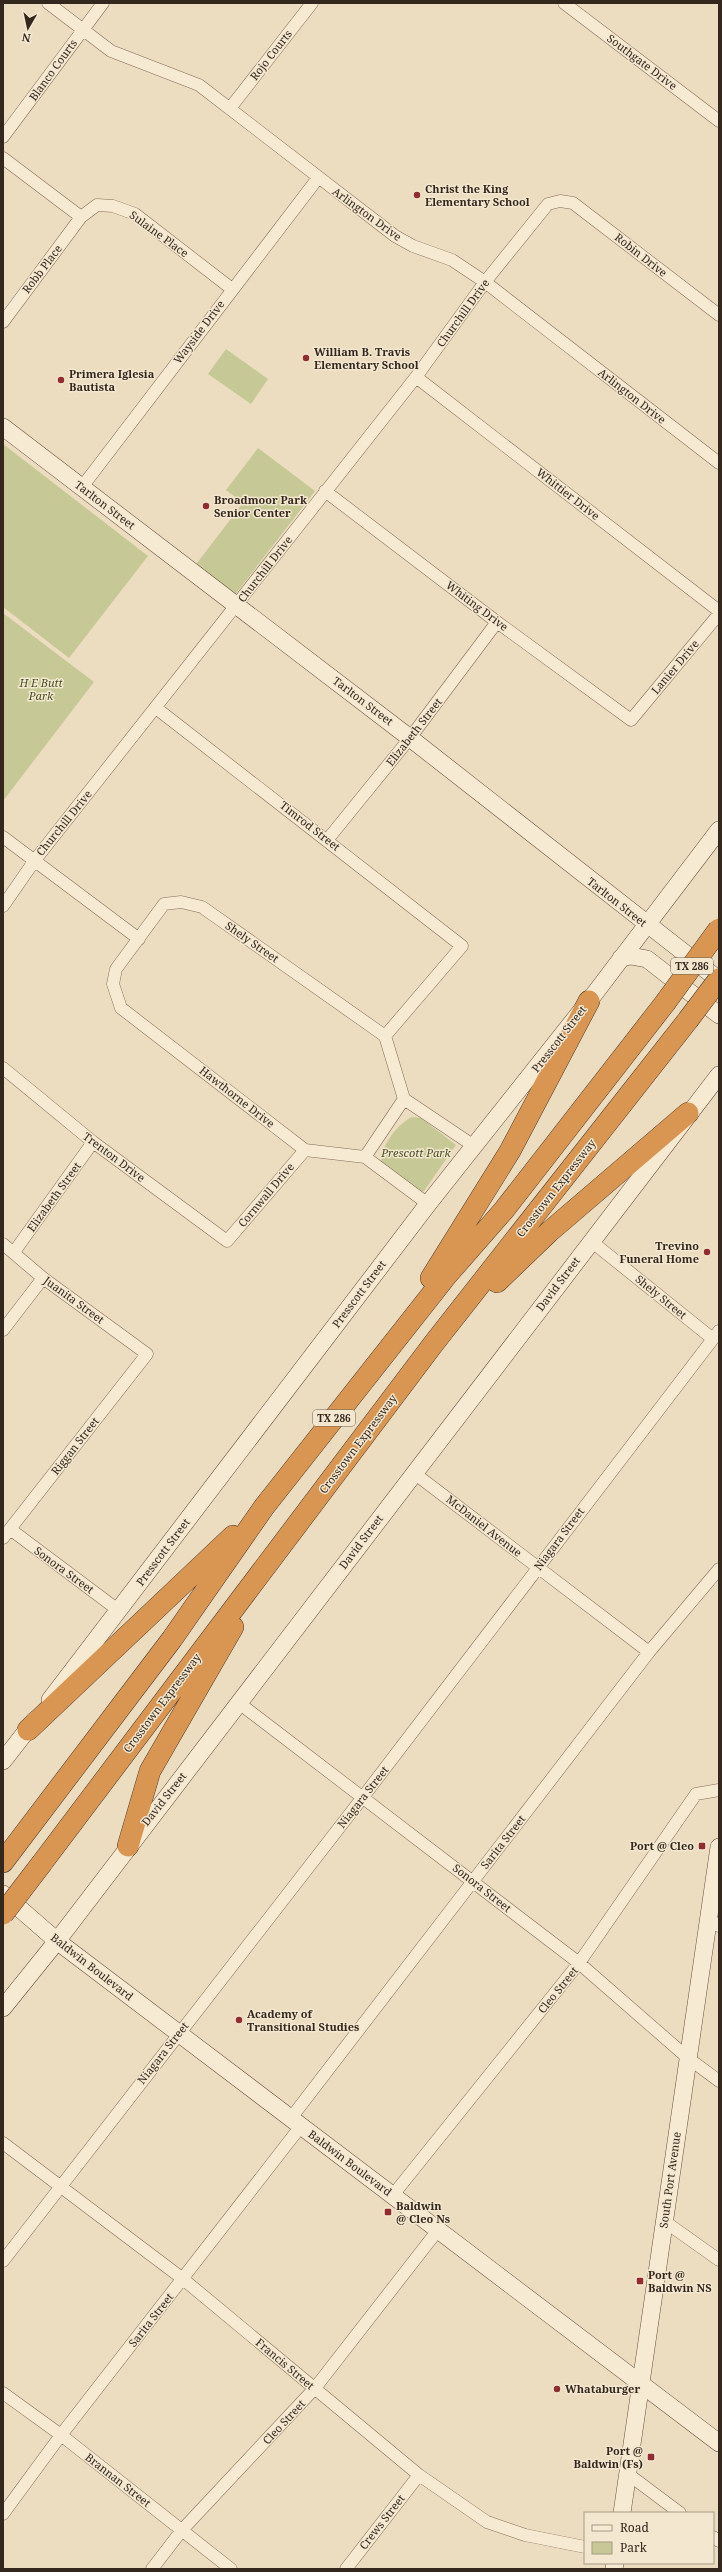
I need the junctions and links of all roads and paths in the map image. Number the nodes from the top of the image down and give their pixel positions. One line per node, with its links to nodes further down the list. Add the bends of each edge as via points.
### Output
1 (48, 3): 5 (street, Arlington Drive)
2 (103, 3): 5 (street, Blanco Courts)
3 (312, 3): 6 (street, Rojo Courts)
4 (564, 3): 7 (street, Southgate Drive)
5 (82, 30): 6 (street, Arlington Drive, via 111,51 199,85); 8 (street, Blanco Courts)
6 (230, 107): 10 (street, Arlington Drive)
7 (719, 121)
8 (3, 137)
9 (3, 158): 12 (street)
10 (318, 178): 13 (street, Arlington Drive, via 395,236 413,246 452,260); 14 (street, Wayside Drive)
11 (560, 201): 13 (street, Churchill Drive, via 548,204 533,219); 15 (street, Robin Drive, via 573,203)
12 (81, 217): 14 (street, Sulaine Place, via 97,205 113,206 135,214); 16 (street, Robb Place)
13 (485, 282): 17 (street, Churchill Drive); 19 (street, Arlington Drive)
14 (232, 289): 20 (street, Wayside Drive)
15 (719, 315)
16 (3, 322)
17 (416, 377): 21 (street, Churchill Drive); 23 (street, Whittier Drive)
18 (3, 427): 20 (main road, Tarlton Street)
19 (719, 463)
20 (82, 487): 22 (main road, Tarlton Street)
21 (325, 491): 22 (street, Churchill Drive); 24 (street, Whiting Drive)
22 (237, 605): 25 (street, Churchill Drive); 27 (main road, Tarlton Street)
23 (719, 613): 26 (street, Lanier Drive)
24 (497, 622): 26 (street, Whiting Drive); 27 (street, Elizabeth Street)
25 (156, 708): 30 (street, Timrod Street); 31 (street, Churchill Drive)
26 (631, 720)
27 (410, 738): 30 (street, Elizabeth Street); 33 (main road, Tarlton Street)
28 (719, 830): 33 (main road, Presscott Street)
29 (3, 837): 31 (street)
30 (328, 839): 40 (street, Timrod Street, via 462,946)
31 (35, 860): 32 (street, Churchill Drive); 35 (street)
32 (3, 906)
33 (646, 924): 36 (main road, Presscott Street); 37 (main road, Tarlton Street)
34 (719, 929): 59 (highway, TX 286, bridge, via 665,1003 504,1210 447,1275)
35 (139, 939): 40 (street, Shely Street, via 164,904 181,902 202,907); 47 (street, Hawthorne Drive, via 116,969 112,984 121,1008)
36 (621, 958): 38 (main road, Presscott Street); 39 (main road, via 631,956 646,959)
37 (719, 980): 57 (highway, Crosstown Expressway / TX 286, bridge)
38 (589, 1001): 46 (main road, Presscott Street); 59 (highway, via 510,1151)
39 (719, 1015)
40 (385, 1036): 43 (street)
41 (3, 1068): 45 (street, Trenton Drive)
42 (719, 1075): 44 (main road, David Street)
43 (404, 1099): 46 (street); 48 (street)
44 (688, 1113): 51 (main road, David Street); 57 (highway, via 549,1232)
45 (93, 1142): 50 (street, Trenton Drive); 53 (street, Elizabeth Street)
46 (474, 1146): 49 (main road, Presscott Street)
47 (305, 1150): 48 (street); 50 (street, Cornwall Drive)
48 (365, 1157): 49 (street)
49 (428, 1204): 66 (main road, Presscott Street)
50 (227, 1241)
51 (591, 1241): 56 (street, Shely Street); 60 (main road, David Street)
52 (3, 1244): 53 (street, Juanita Street)
53 (14, 1252): 54 (street, Juanita Street)
54 (43, 1278): 55 (street); 58 (street, Juanita Street)
55 (3, 1330)
56 (716, 1335): 64 (street, Niagara Street)
57 (440, 1337): 63 (highway, Crosstown Expressway / TX 286)
58 (147, 1354): 62 (street, Riggan Street)
59 (383, 1357): 61 (highway, TX 286)
60 (414, 1473): 64 (street, McDaniel Avenue); 68 (main road, David Street)
61 (264, 1507): 69 (highway); 75 (highway, TX 286, via 172,1639)
62 (6, 1534): 66 (street, Sonora Street)
63 (279, 1547): 73 (highway, via 150,1770); 78 (highway, Crosstown Expressway / TX 286, bridge)
64 (537, 1568): 67 (street, McDaniel Avenue); 72 (street, Niagara Street)
65 (719, 1569): 67 (street, Sarita Street)
66 (118, 1610): 69 (main road, Presscott Street)
67 (649, 1652): 76 (street, Sarita Street)
68 (239, 1703): 72 (street, Sonora Street); 73 (main road, David Street)
69 (28, 1730): 70 (main road, Presscott Street)
70 (5, 1753)
71 (719, 1790): 81 (street, Cleo Street, via 696,1794)
72 (363, 1797): 76 (street, Sonora Street); 83 (street, Niagara Street)
73 (128, 1846): 80 (main road, David Street)
74 (719, 1847): 79 (main road, South Port Avenue)
75 (3, 1862)
76 (473, 1880): 81 (street, Sonora Street); 86 (street, Sarita Street)
77 (3, 1894): 80 (main road, Baldwin Boulevard)
78 (3, 1914)
79 (714, 1923): 84 (main road, South Port Avenue)
80 (57, 1941): 82 (main road, David Street); 83 (main road, Baldwin Boulevard)
81 (579, 1964): 84 (street, Sonora Street); 89 (street, Cleo Street)
82 (3, 2008)
83 (179, 2033): 86 (main road, Baldwin Boulevard); 88 (street, Niagara Street)
84 (688, 2058): 85 (street, Sonora Street); 90 (main road, South Port Avenue)
85 (719, 2080)
86 (296, 2122): 89 (main road, Baldwin Boulevard); 94 (street, Sarita Street)
87 (3, 2143): 88 (street, Francis Street)
88 (60, 2186): 93 (street, Niagara Street); 94 (street, Francis Street)
89 (392, 2195): 91 (main road, Baldwin Boulevard)
90 (664, 2221): 92 (street); 95 (main road, South Port Avenue)
91 (438, 2230): 95 (main road, Baldwin Boulevard); 96 (street, Cleo Street)
92 (719, 2260)
93 (3, 2261)
94 (183, 2279): 96 (street, Francis Street); 98 (street, Sarita Street)
95 (641, 2384): 99 (main road, Baldwin Boulevard); 100 (main road, South Port Avenue)
96 (316, 2388): 101 (street, Francis Street); 105 (street, Cleo Street)
97 (3, 2393): 98 (street, Brannan Street)
98 (61, 2435): 104 (street, Sarita Street); 105 (street, Brannan Street)
99 (719, 2444)
100 (628, 2474): 102 (main road, South Port Avenue); 103 (street)
101 (419, 2475): 106 (street, Francis Street, via 487,2522 524,2535); 109 (street, Crews Street)
102 (622, 2512)
103 (679, 2512)
104 (3, 2514)
105 (182, 2530): 107 (street, Cleo Street); 108 (street, Brannan Street)
106 (584, 2547)
107 (152, 2569)
108 (231, 2569)
109 (346, 2569)

